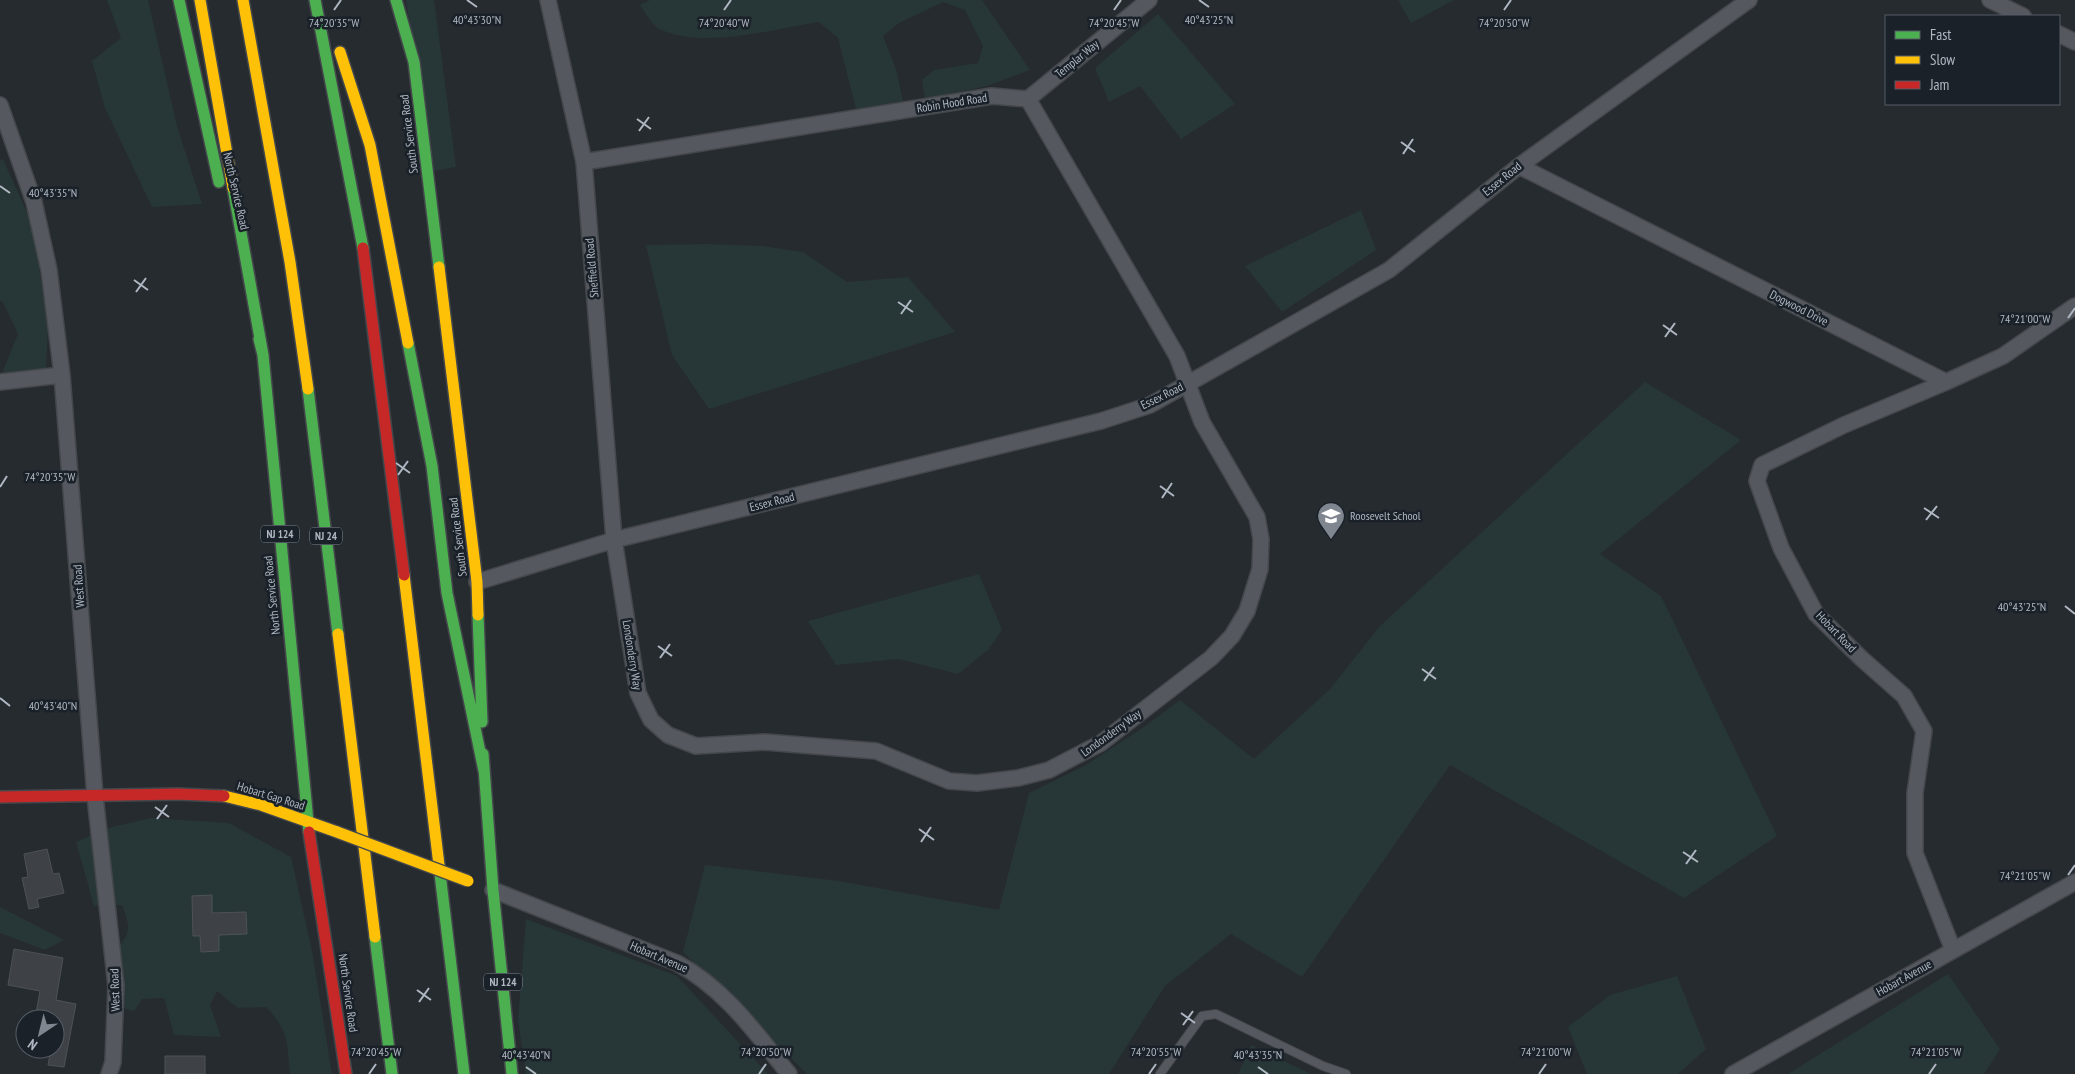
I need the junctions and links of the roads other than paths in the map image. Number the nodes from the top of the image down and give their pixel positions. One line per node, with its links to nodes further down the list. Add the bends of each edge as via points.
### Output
1 (179, 0): 19 (main road, North Service Road / NJ 124, via 223,198)
2 (200, 0): 19 (main road)
3 (243, 0): 35 (main road, NJ 24, via 306,371)
4 (315, 0): 36 (main road, via 360,234 378,360)
5 (324, 0): 26 (main road, via 370,145 432,466 447,593)
6 (396, 0): 25 (main road, South Service Road / NJ 124, via 414,62)
7 (548, 0): 16 (street, Sheffield Road)
8 (1149, 0): 14 (street, Templar Way)
9 (1749, 0): 17 (street, Essex Road)
10 (1990, 0): 11 (street)
11 (2021, 15)
12 (2060, 34): 13 (street)
13 (2075, 42)
14 (1028, 99): 16 (street, Robin Hood Road, via 992,96); 23 (street, via 1177,356)
15 (0, 105): 20 (street, West Road, via 34,202 49,270)
16 (584, 162): 24 (street, Sheffield Road)
17 (1519, 166): 22 (street, Dogwood Drive); 23 (street, Essex Road, via 1389,270)
18 (2075, 306): 22 (street, via 2003,356)
19 (263, 356): 29 (main road, North Service Road / NJ 124)
20 (62, 375): 21 (street); 27 (street, West Road)
21 (0, 382)
22 (1946, 382): 32 (street, Hobart Road, via 1762,464 1757,481 1781,548 1816,614 1904,696 1924,731 1915,793 1915,853)
23 (1187, 384): 24 (street, Essex Road, via 1150,405 1101,421); 24 (street, Londonderry Way, via 1202,422 1259,524 1261,561 1253,598 1232,636 1211,658 1101,743 1049,770 977,783 949,781 876,751 764,742 696,746 668,735 651,720 638,693)
24 (614, 540): 25 (street, Essex Road)
25 (477, 582): 26 (main road, South Service Road / NJ 124)
26 (484, 771): 30 (main road, South Service Road / NJ 124)
27 (95, 796): 28 (main road, Hobart Gap Road); 29 (main road, Hobart Gap Road, via 223,796 261,805); 33 (street, West Road, via 116,986 113,1062)
28 (0, 797)
29 (308, 822): 30 (main road, Hobart Gap Road, bridge); 34 (main road, North Service Road / NJ 124)
30 (480, 885): 37 (main road, South Service Road / NJ 124); 38 (street, Hobart Avenue, via 695,972 733,1005)
31 (2073, 888): 32 (street, Hobart Avenue)
32 (1953, 950): 41 (street, Hobart Avenue)
33 (109, 1074)
34 (346, 1074)
35 (392, 1074)
36 (464, 1074)
37 (512, 1074)
38 (789, 1074)
39 (1160, 1074): 40 (lane, via 1202,1016 1216,1014)
40 (1346, 1074)
41 (1733, 1074)

